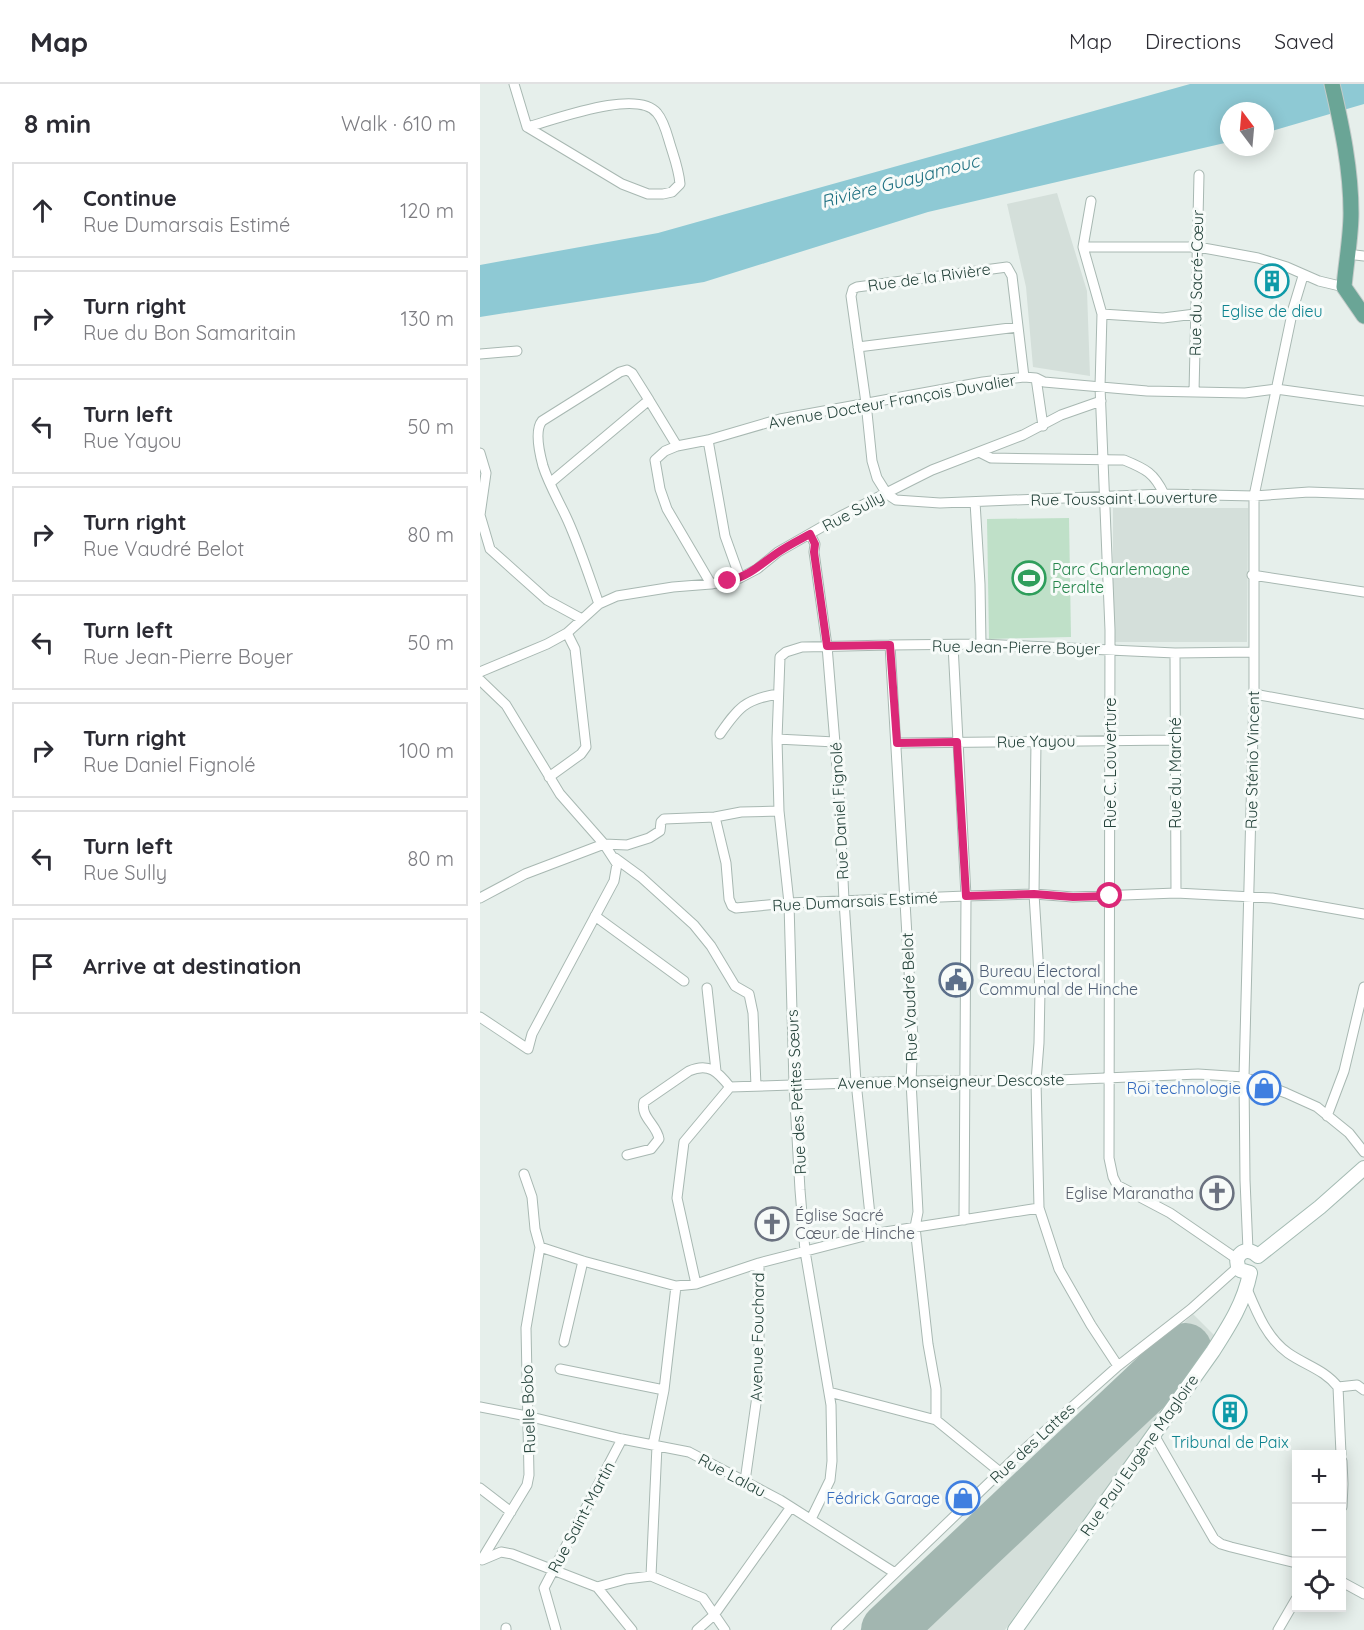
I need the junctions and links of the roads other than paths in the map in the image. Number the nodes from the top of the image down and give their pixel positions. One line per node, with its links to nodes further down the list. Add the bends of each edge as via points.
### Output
1 (514, 84): 3 (street)
2 (1332, 84): 8 (main road, via 1345,141 1351,215)
3 (527, 128): 3 (street, via 622,184 648,194 672,192 680,184 667,135 659,115 652,109 620,103)
4 (1198, 175): 7 (street, Rue du Sacré-Cœur)
5 (1091, 201): 6 (street, Rue C. Louverture)
6 (1083, 247): 7 (street); 13 (street, Rue C. Louverture)
7 (1198, 247): 10 (street, via 1258,258); 14 (street, Rue du Sacré-Cœur)
8 (1347, 254): 9 (street); 11 (main road)
9 (1364, 256)
10 (1304, 276): 11 (street); 22 (street, Rue Sténio Vincent)
11 (1344, 287): 12 (main road)
12 (1361, 308)
13 (1102, 314): 14 (street, via 1163,318); 21 (street, Rue C. Louverture)
14 (1195, 314): 23 (street, Rue du Sacré-Cœur)
15 (1018, 327): 16 (street); 16 (street, Rue de la Rivière, via 1010,270 1001,267 853,289); 19 (street)
16 (858, 347): 27 (street)
17 (517, 351): 18 (street)
18 (480, 354)
19 (1024, 377): 20 (street, Avenue Docteur François Duvalier); 27 (street, Avenue Docteur François Duvalier)
20 (1036, 378): 21 (street, Avenue Docteur François Duvalier); 28 (street)
21 (1100, 387): 23 (street, Avenue Docteur François Duvalier); 25 (street, Rue C. Louverture)
22 (1276, 389): 23 (street, Avenue Docteur François Duvalier); 26 (street, Avenue Docteur François Duvalier); 38 (street, Rue Sténio Vincent)
23 (1194, 392)
24 (649, 400): 30 (street); 34 (street); 34 (street, via 627,370 542,421 538,429)
25 (1101, 400): 28 (street, Rue Sully); 33 (street, Rue C. Louverture)
26 (1364, 401)
27 (866, 403): 29 (street, Avenue Docteur François Duvalier, via 780,419); 35 (street, via 872,460)
28 (1043, 426): 32 (street, Rue Sully)
29 (708, 440): 30 (street, Avenue Docteur François Duvalier); 44 (street, via 725,536)
30 (677, 447): 45 (street, Avenue Docteur François Duvalier, via 656,460 660,489 667,509)
31 (480, 453): 42 (street, via 486,467 480,515)
32 (981, 453): 33 (street, via 991,458); 35 (street, Rue Sully, via 933,470)
33 (1103, 459): 36 (street, via 1124,460 1143,468 1156,478); 39 (street, Rue C. Louverture)
34 (550, 483): 47 (street, via 578,544)
35 (887, 494): 40 (street, Rue Toussaint Louverture, via 896,500 913,502); 41 (street, Rue Sully)
36 (1164, 494): 38 (street, Rue Toussaint Louverture); 39 (street, Rue Toussaint Louverture)
37 (1364, 494): 38 (street, Rue Toussaint Louverture)
38 (1254, 496): 43 (street, Rue Sténio Vincent)
39 (1105, 497): 40 (street, Rue Toussaint Louverture); 54 (street, Rue C. Louverture)
40 (975, 502): 50 (street)
41 (810, 534): 44 (street, Rue Sully); 53 (street, Rue Daniel Fignolé, via 815,544)
42 (485, 550): 48 (street, via 547,600)
43 (1252, 575): 46 (street); 55 (street, Rue Sténio Vincent)
44 (740, 578): 45 (street, Rue Sully)
45 (711, 584): 47 (street, Rue Sully, via 673,586 617,596)
46 (1364, 592)
47 (599, 604): 48 (street, Rue Sully)
48 (582, 619): 49 (street, Rue Sully)
49 (567, 633): 58 (street, Rue Sully); 71 (street, via 575,649 586,747)
50 (981, 644): 52 (street, Rue Jean-Pierre Boyer); 54 (street, Rue Jean-Pierre Boyer)
51 (890, 645): 52 (street, Rue Jean-Pierre Boyer); 53 (street, Rue Jean-Pierre Boyer); 70 (street, Rue Vaudré Belot)
52 (953, 645): 68 (street)
53 (827, 646): 57 (street, Rue Jean-Pierre Boyer, via 791,650); 67 (street, Rue Daniel Fignolé)
54 (1110, 649): 56 (street, Rue Jean-Pierre Boyer); 65 (street, Rue C. Louverture)
55 (1254, 652): 56 (street, Rue Jean-Pierre Boyer); 61 (street, Rue Sténio Vincent)
56 (1175, 653): 66 (street, Rue du Marché)
57 (780, 657): 60 (street, Rue des Petites Sœurs)
58 (480, 672)
59 (480, 680): 71 (street, via 506,705)
60 (778, 694): 63 (street, via 752,699 740,707); 64 (street, Rue des Petites Sœurs)
61 (1254, 694): 62 (street); 80 (street, Rue Sténio Vincent)
62 (1364, 714)
63 (720, 734)
64 (777, 739): 67 (street); 72 (street, Rue des Petites Sœurs)
65 (1108, 740): 66 (street, Rue Yayou); 69 (street, Rue Yayou); 79 (street, Rue C. Louverture)
66 (1174, 740): 76 (street, Rue du Marché)
67 (835, 742): 83 (street, Rue Daniel Fignolé)
68 (957, 742): 69 (street, Rue Yayou); 70 (street, Rue Yayou); 78 (street)
69 (1036, 742): 77 (street)
70 (897, 743): 82 (street, Rue Vaudré Belot)
71 (549, 777): 74 (street)
72 (779, 811): 73 (street); 84 (street, Rue des Petites Sœurs)
73 (715, 817): 74 (street, via 668,818 650,838 627,845); 84 (street, Rue Dumarsais Estimé, via 732,906)
74 (604, 844): 75 (street); 81 (street, via 525,874)
75 (615, 858): 86 (street, via 614,881); 99 (street, via 694,925 735,986 749,994)
76 (1176, 893): 79 (street, Rue Dumarsais Estimé); 80 (street, Rue Dumarsais Estimé)
77 (1034, 894): 78 (street, Rue Dumarsais Estimé); 79 (street, Rue Dumarsais Estimé); 96 (street, via 1040,990)
78 (966, 896): 82 (street, Rue Dumarsais Estimé); 95 (street)
79 (1110, 896): 93 (street, Rue C. Louverture)
80 (1249, 897): 85 (street, Rue Dumarsais Estimé, via 1304,902); 92 (street, Rue Sténio Vincent)
81 (480, 898)
82 (906, 898): 83 (street, Rue Dumarsais Estimé); 94 (street, Rue Vaudré Belot, via 913,1039)
83 (844, 902): 84 (street, Rue Dumarsais Estimé); 97 (street, Rue Daniel Fignolé)
84 (789, 903): 98 (street, Rue des Petites Sœurs)
85 (1364, 914)
86 (596, 916): 87 (street); 90 (street, via 532,1034 528,1049)
87 (684, 981)
88 (1364, 987): 101 (street, via 1344,1071)
89 (706, 988): 91 (street)
90 (480, 1017)
91 (716, 1071): 100 (street); 103 (street, via 696,1067 644,1102 644,1114 659,1139 651,1149)
92 (1244, 1077): 93 (street, Avenue Monseigneur Descoste, via 1198,1074); 101 (street, Avenue Monseigneur Descoste, via 1303,1100); 112 (street, Rue Sténio Vincent, via 1245,1180)
93 (1110, 1079): 96 (street, Avenue Monseigneur Descoste); 115 (street, Rue C. Louverture, via 1109,1158 1117,1185 1170,1213)
94 (911, 1081): 95 (street, Avenue Monseigneur Descoste); 97 (street, Avenue Monseigneur Descoste); 108 (street, Rue Vaudré Belot, via 918,1212)
95 (964, 1081): 96 (street, Avenue Monseigneur Descoste); 107 (street)
96 (1036, 1081): 106 (street)
97 (856, 1082): 98 (street, Avenue Monseigneur Descoste); 109 (street, Rue Daniel Fignolé)
98 (794, 1084): 99 (street, Avenue Monseigneur Descoste); 111 (street, Rue des Petites Sœurs)
99 (756, 1086): 100 (street, Avenue Monseigneur Descoste)
100 (730, 1087): 116 (street, via 684,1142 677,1198)
101 (1327, 1116): 102 (street, Avenue Monseigneur Descoste)
102 (1364, 1152)
103 (627, 1155)
104 (1364, 1168): 112 (main road, via 1320,1207)
105 (524, 1174): 110 (street)
106 (1039, 1208): 107 (street); 120 (street, via 1059,1269)
107 (964, 1220): 108 (street)
108 (915, 1227): 109 (street); 128 (street, Rue Vaudré Belot, via 936,1389)
109 (872, 1233): 111 (street)
110 (540, 1247): 113 (street); 127 (street, Ruelle Bobo, via 526,1328)
111 (805, 1251): 114 (street); 125 (street, Rue des Petites Sœurs)
112 (1253, 1253): 115 (main road, via 1240,1253); 115 (main road, Rue Paul Eugène Magloire, via 1259,1264 1254,1272)
113 (583, 1261): 117 (street); 119 (street)
114 (759, 1263): 116 (street); 134 (street, Avenue Fouchard, via 759,1382)
115 (1241, 1266): 118 (main road, Rue Paul Eugène Magloire); 120 (street, Rue des Lattes)
116 (696, 1284): 117 (street)
117 (676, 1286): 124 (street)
118 (1247, 1290): 123 (street, via 1273,1340 1333,1379); 129 (main road, Rue Paul Eugène Magloire, via 1213,1351)
119 (564, 1342)
120 (1118, 1366): 133 (street, Rue des Lattes)
121 (560, 1369): 124 (street)
122 (1362, 1385): 123 (street)
123 (1338, 1387): 132 (street)
124 (664, 1390): 131 (street)
125 (829, 1392): 128 (street); 138 (street, Rue des Petites Sœurs, via 830,1480)
126 (480, 1407): 127 (street, Rue Lalau)
127 (527, 1416): 130 (street, Rue Lalau); 137 (street, Ruelle Bobo, via 529,1474)
128 (936, 1420): 133 (street)
129 (1154, 1435): 140 (street, via 1214,1539); 154 (main road, Rue Paul Eugène Magloire)
130 (622, 1439): 131 (street, Rue Lalau); 141 (street, Rue Saint-Martin)
131 (655, 1445): 134 (street, Rue Lalau, via 689,1452); 143 (street)
132 (1341, 1450)
133 (1000, 1472): 142 (street, Rue des Lattes)
134 (745, 1481): 136 (street, Rue Lalau)
135 (480, 1488): 137 (street)
136 (791, 1507): 138 (street, Rue Lalau); 148 (street)
137 (511, 1512): 139 (street, Ruelle Bobo)
138 (811, 1519): 142 (street, Rue Lalau)
139 (481, 1560): 141 (street, via 501,1552)
140 (1292, 1562)
141 (552, 1571): 145 (street); 149 (street, Rue Saint-Martin, via 544,1588)
142 (895, 1573): 153 (street, Rue des Lattes)
143 (651, 1576): 145 (street); 148 (street, via 703,1598)
144 (1346, 1585): 146 (street)
145 (597, 1587): 150 (street)
146 (1364, 1594)
147 (1292, 1606): 155 (street)
148 (714, 1615): 151 (street); 152 (street)
149 (556, 1630)
150 (632, 1630)
151 (697, 1630)
152 (725, 1630)
153 (836, 1630)
154 (1015, 1630)
155 (1278, 1630)

